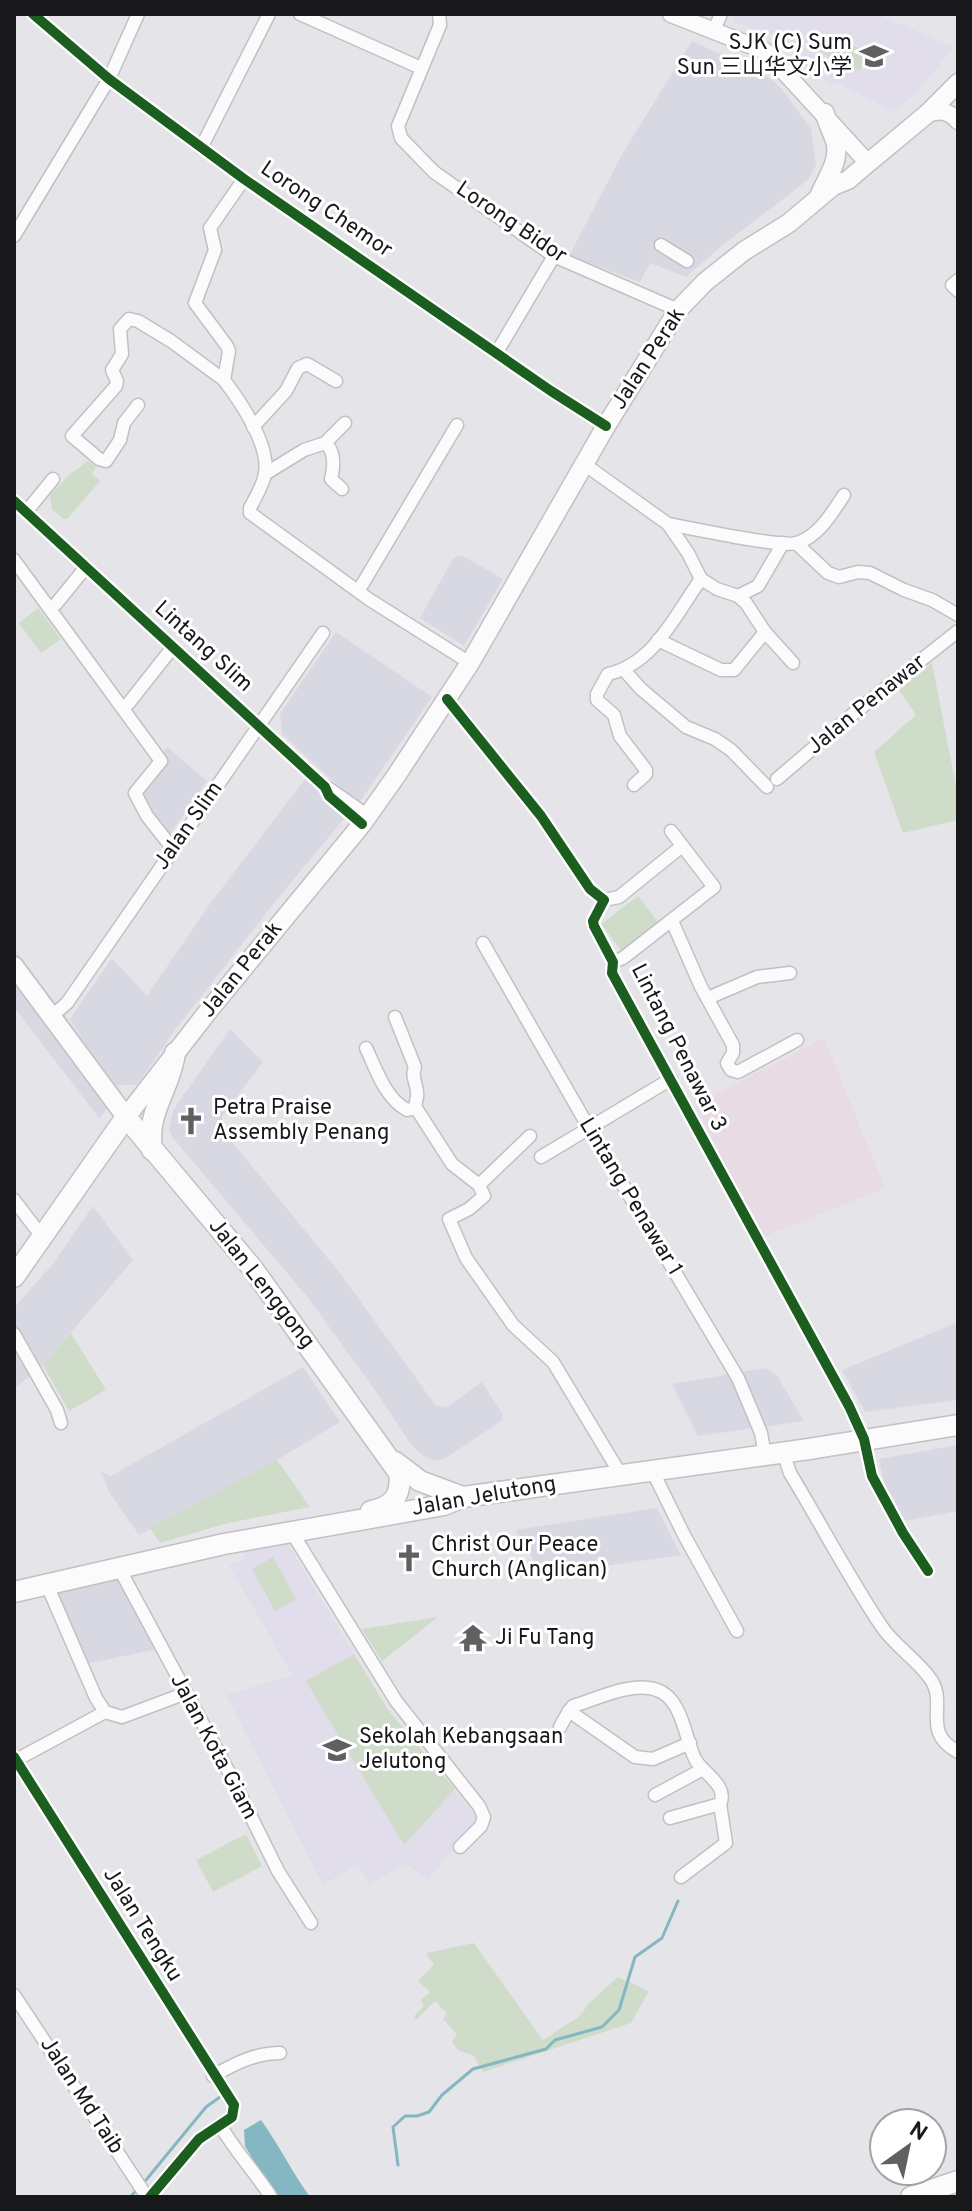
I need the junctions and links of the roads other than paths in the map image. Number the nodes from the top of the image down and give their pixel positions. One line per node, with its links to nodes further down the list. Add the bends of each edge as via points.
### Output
1 (33, 14): 11 (street, Lorong Chemor)
2 (138, 14): 11 (street)
3 (269, 14): 16 (street)
4 (300, 14): 9 (street)
5 (439, 14): 9 (street, via 440,25)
6 (671, 14): 8 (street)
7 (721, 14): 8 (street)
8 (714, 30): 13 (street, via 765,51)
9 (421, 68): 22 (street, Lorong Bidor, via 398,126 401,138 434,172)
10 (958, 68): 12 (main road, Jalan Perak)
11 (109, 79): 16 (street, Lorong Chemor); 20 (street)
12 (950, 94): 14 (main road, Jalan Perak); 17 (main road, Jalan Perak)
13 (825, 113): 17 (street); 19 (main road, via 836,157)
14 (927, 114): 15 (street, via 948,112); 17 (main road, Jalan Perak)
15 (958, 121)
16 (201, 148): 18 (street, Lorong Chemor)
17 (865, 159): 19 (main road, Jalan Perak, via 841,171)
18 (244, 179): 27 (street, Lorong Chemor); 28 (street, via 210,228 215,250 195,303 229,351)
19 (818, 199): 26 (main road, Jalan Perak, via 705,282)
20 (14, 236)
21 (661, 245): 23 (street)
22 (554, 256): 26 (street, Lorong Bidor); 27 (street)
23 (687, 261)
24 (958, 280): 25 (street, via 952,285)
25 (958, 291)
26 (678, 310): 33 (main road, Jalan Perak)
27 (497, 352): 33 (street, Lorong Chemor)
28 (224, 380): 30 (street, via 171,341 129,319 120,329 122,354 112,370 116,386 72,436 106,461); 34 (street)
29 (336, 381): 34 (street, via 307,364 298,368 286,391)
30 (138, 405)
31 (345, 423): 35 (street)
32 (457, 425): 48 (street)
33 (606, 426): 36 (main road, Jalan Perak)
34 (253, 427): 37 (street)
35 (325, 443): 37 (street); 39 (street, via 334,460 331,479)
36 (584, 464): 43 (street); 57 (main road, Jalan Perak)
37 (265, 474): 48 (street, via 250,513)
38 (53, 479): 42 (street)
39 (342, 489)
40 (844, 495): 44 (street, via 815,532)
41 (14, 501): 42 (street, Lintang Slim)
42 (26, 512): 46 (street, Lintang Slim)
43 (668, 524): 44 (street); 47 (street)
44 (790, 543): 49 (street, via 758,586); 51 (street, via 828,573 870,573)
45 (14, 560): 67 (street, via 161,761 135,793)
46 (86, 567): 50 (street); 56 (street, Lintang Slim)
47 (701, 579): 49 (street); 55 (street)
48 (359, 590): 57 (street)
49 (738, 596): 53 (street)
50 (56, 604)
51 (958, 615)
52 (958, 631): 59 (street, Jalan Penawar, via 772,783 715,739 686,727)
53 (765, 632): 55 (street, via 734,670 721,670); 58 (street)
54 (323, 633): 62 (street, Jalan Slim)
55 (658, 640): 59 (street)
56 (173, 647): 61 (street); 62 (street, Lintang Slim)
57 (470, 663): 60 (main road, Jalan Perak)
58 (793, 663)
59 (624, 670): 63 (street, via 608,674 596,697 614,715 620,736 646,770)
60 (447, 699): 64 (main road, Jalan Perak); 68 (street, via 541,816 590,889)
61 (128, 704)
62 (258, 725): 64 (street, Lintang Slim, via 329,796); 67 (street, Jalan Slim)
63 (634, 785)
64 (365, 820): 79 (main road, Jalan Perak)
65 (671, 831): 66 (street)
66 (682, 846): 68 (street, via 619,897); 69 (street, via 714,887)
67 (173, 849): 75 (street, Jalan Slim, via 67,1003)
68 (604, 900): 71 (street, Lintang Penawar 3, via 593,921)
69 (672, 921): 71 (street); 74 (street)
70 (483, 943): 83 (street, Lintang Penawar 1)
71 (613, 962): 80 (street, Lintang Penawar 3, via 612,973)
72 (14, 966): 75 (main road)
73 (790, 973): 74 (street, via 757,977)
74 (708, 998): 77 (street, via 734,1049 727,1060 731,1070 738,1072)
75 (52, 1016): 82 (main road)
76 (395, 1017): 81 (street, via 415,1068)
77 (797, 1040)
78 (366, 1048): 81 (street, via 397,1104)
79 (175, 1053): 82 (main road, Jalan Perak); 85 (main road, via 152,1117)
80 (671, 1079): 83 (street); 94 (street, Lintang Penawar 3)
81 (416, 1108): 87 (street, via 452,1164)
82 (129, 1121): 85 (main road, Jalan Lenggong); 89 (main road, Jalan Perak, via 104,1145)
83 (589, 1128): 86 (street); 95 (street, Lintang Penawar 1, via 738,1378)
84 (530, 1136): 87 (street)
85 (152, 1150): 96 (main road, Jalan Lenggong, via 253,1269)
86 (541, 1157)
87 (479, 1185): 98 (street, via 484,1196 449,1219 466,1258 513,1325 553,1362)
88 (14, 1200): 89 (street)
89 (43, 1238): 90 (main road, Jalan Perak)
90 (14, 1277)
91 (14, 1334): 92 (street)
92 (61, 1423)
93 (958, 1425): 94 (main road, Jalan Jelutong)
94 (864, 1439): 95 (main road, Jalan Jelutong); 103 (street, Lintang Penawar 3, via 872,1476)
95 (774, 1453): 97 (main road, Jalan Jelutong); 112 (street, Lintang Penawar 1, via 884,1631 930,1677 937,1734)
96 (389, 1456): 99 (main road, Jalan Lenggong, via 420,1481); 101 (main road, Jalan Lenggong, via 401,1483 386,1509 214,1541)
97 (652, 1470): 98 (main road, Jalan Jelutong); 106 (street)
98 (621, 1475): 99 (main road, Jalan Jelutong)
99 (463, 1497): 100 (main road, Jalan Jelutong, via 444,1505)
100 (291, 1531): 101 (main road, Jalan Jelutong); 118 (street, via 396,1701 479,1806 481,1826)
101 (210, 1548): 102 (main road, Jalan Jelutong)
102 (119, 1568): 104 (main road, Jalan Jelutong); 107 (street, Jalan Kota Giam)
103 (928, 1571)
104 (47, 1585): 105 (main road, Jalan Jelutong); 109 (street)
105 (14, 1592)
106 (737, 1631)
107 (186, 1693): 109 (street, via 122,1717); 120 (street, Jalan Kota Giam, via 278,1871)
108 (569, 1711): 110 (street); 111 (street, via 635,1757 653,1759); 111 (street, via 616,1693 655,1689 669,1697)
109 (105, 1712): 113 (street)
110 (560, 1727)
111 (690, 1743): 114 (street)
112 (958, 1752)
113 (15, 1759): 123 (street, Jalan Tengku)
114 (703, 1769): 115 (street); 116 (street, via 722,1790)
115 (655, 1795)
116 (720, 1804): 117 (street); 119 (street, via 726,1843)
117 (670, 1818)
118 (460, 1847)
119 (681, 1877)
120 (311, 1923)
121 (14, 1995): 126 (street, Jalan Md Taib)
122 (280, 2053): 123 (street, via 258,2055)
123 (213, 2076): 124 (street, Jalan Tengku, via 235,2110)
124 (220, 2125): 126 (street, via 190,2148); 127 (street)
125 (958, 2181): 128 (main road)
126 (149, 2197)
127 (271, 2197)
128 (911, 2197)

